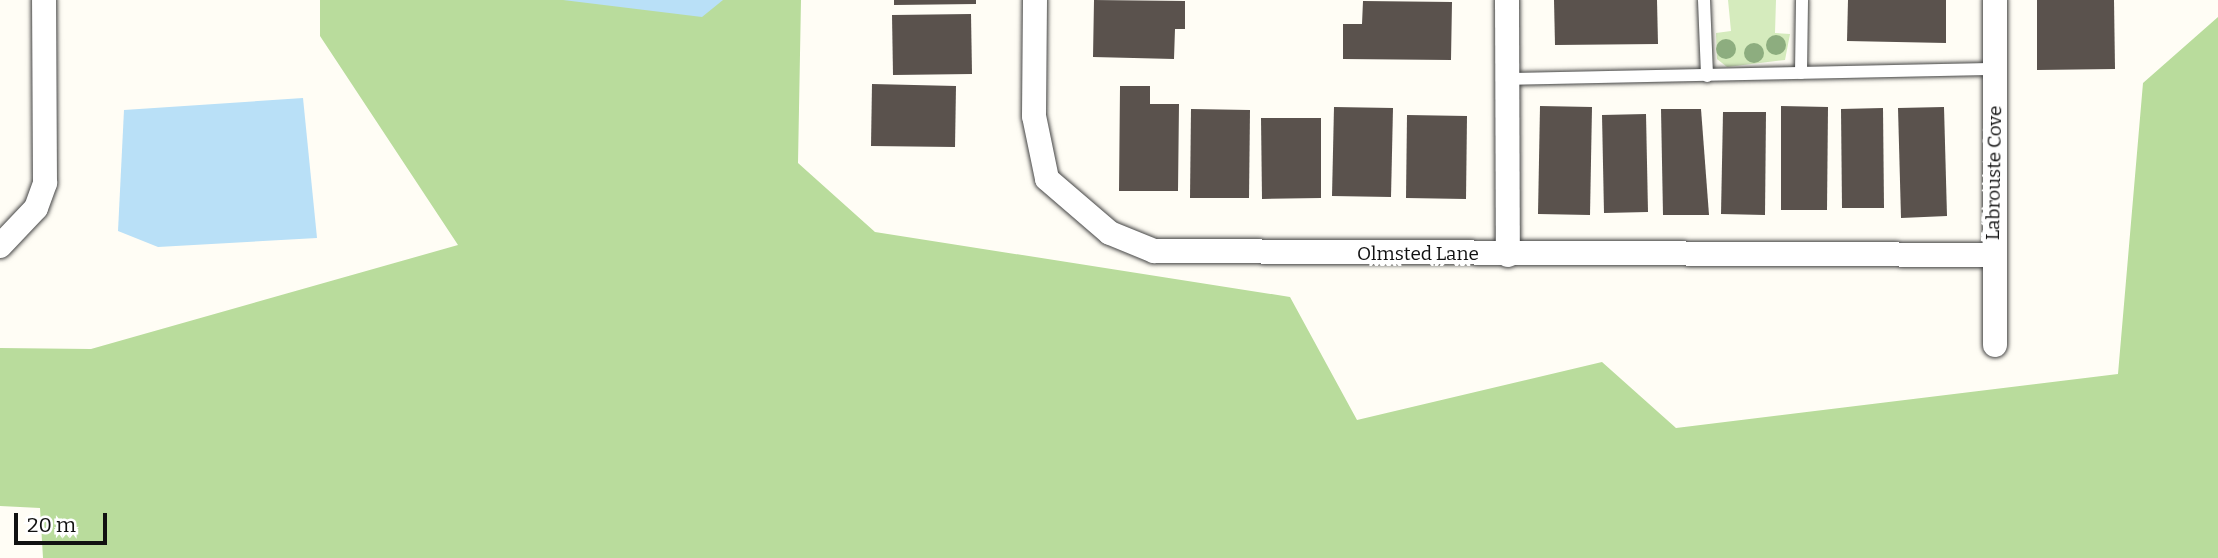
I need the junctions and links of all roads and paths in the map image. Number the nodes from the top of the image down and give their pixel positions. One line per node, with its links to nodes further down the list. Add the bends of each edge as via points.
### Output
1 (44, 0): 11 (street, via 45,183 36,208)
2 (1035, 0): 12 (street, Olmsted Lane, via 1034,116 1047,179 1111,233 1154,251)
3 (1507, 0): 10 (street)
4 (1704, 0): 9 (lane)
5 (1802, 0): 8 (lane)
6 (1995, 0): 7 (street, Labrouste Cove)
7 (1995, 69): 8 (lane); 13 (street, Labrouste Cove)
8 (1801, 73): 9 (lane)
9 (1707, 76): 10 (lane)
10 (1507, 79): 12 (street)
11 (0, 246)
12 (1508, 255): 13 (street, Olmsted Lane)
13 (1993, 255): 14 (street, Labrouste Cove)
14 (1995, 345)

